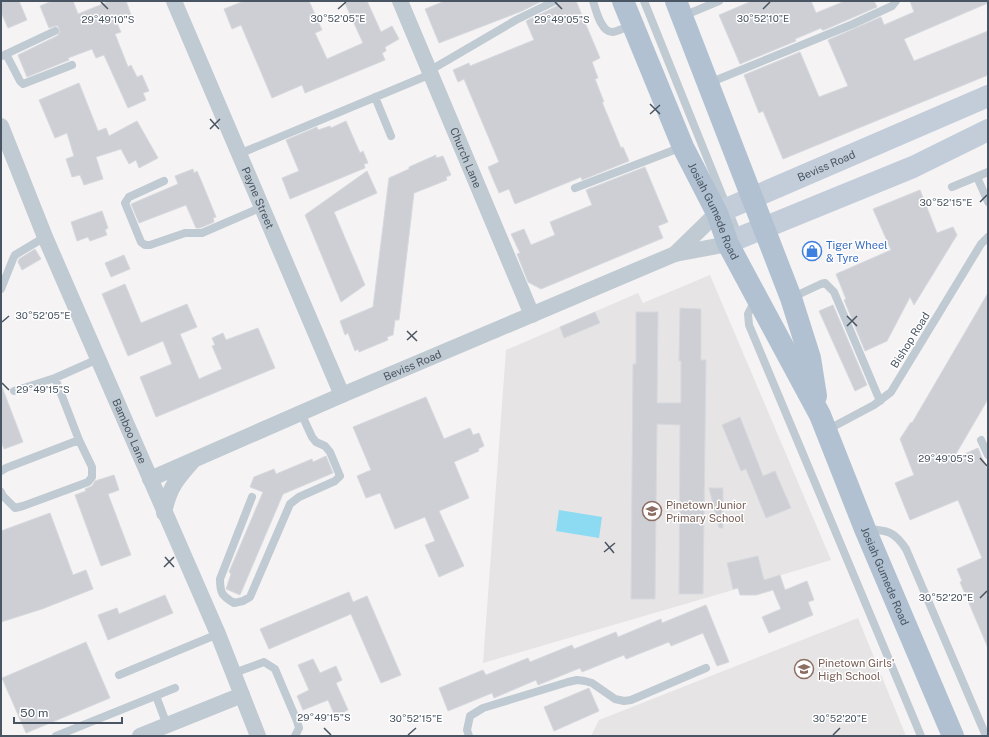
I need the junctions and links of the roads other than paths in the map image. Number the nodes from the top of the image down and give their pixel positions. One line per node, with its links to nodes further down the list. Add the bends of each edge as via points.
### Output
1 (174, 1): 22 (street, Payne Street)
2 (400, 1): 14 (street, Church Lane)
3 (555, 1): 14 (lane, via 516,20)
4 (593, 1): 10 (lane, via 603,28 607,31 615,31)
5 (623, 1): 10 (main road, Josiah Gumede Road)
6 (644, 1): 31 (lane)
7 (716, 1): 9 (lane)
8 (896, 1): 15 (lane, via 892,6 853,24)
9 (679, 9): 15 (main road, Josiah Gumede Road)
10 (632, 24): 21 (main road, Josiah Gumede Road)
11 (55, 31): 12 (lane)
12 (3, 55): 13 (lane, via 23,84)
13 (72, 66)
14 (430, 72): 17 (lane); 40 (street, Church Lane)
15 (708, 83): 28 (main road, Josiah Gumede Road)
16 (988, 96): 28 (main road, Beviss Road)
17 (375, 98): 20 (lane); 22 (lane)
18 (1, 126): 33 (street, Bamboo Lane)
19 (988, 130): 32 (main road, Beviss Road, via 913,167)
20 (391, 136)
21 (683, 147): 27 (lane); 31 (main road, Josiah Gumede Road)
22 (239, 154): 30 (street, Payne Street)
23 (988, 172): 24 (lane)
24 (977, 177): 26 (lane); 29 (lane)
25 (164, 181): 30 (lane, via 126,200 141,242 145,245 186,233 202,233)
26 (952, 187)
27 (575, 188)
28 (752, 199): 31 (main road, Beviss Road); 32 (main road, Josiah Gumede Road)
29 (988, 202)
30 (262, 207): 44 (street, Payne Street)
31 (722, 211): 35 (main road, Josiah Gumede Road); 36 (street, Beviss Road)
32 (763, 228): 35 (main road, Beviss Road); 39 (main road, Josiah Gumede Road)
33 (45, 237): 37 (lane, via 12,259); 41 (street, Bamboo Lane)
34 (988, 237): 45 (lane, Bishop Road, via 981,244 891,392)
35 (734, 241): 36 (street, Beviss Road); 38 (main road, Josiah Gumede Road)
36 (676, 254): 40 (street, Beviss Road)
37 (1, 289)
38 (757, 297): 47 (main road, Josiah Gumede Road); 71 (lane, via 748,314 749,324)
39 (791, 298): 45 (lane, via 821,284 825,284 834,292); 47 (main road, Josiah Gumede Road, via 810,358)
40 (532, 315): 44 (street, Beviss Road)
41 (98, 359): 42 (lane); 53 (street, Bamboo Lane)
42 (55, 378): 43 (lane); 48 (lane)
43 (14, 391)
44 (342, 395): 46 (street, Beviss Road)
45 (880, 401): 47 (lane, Bishop Road)
46 (301, 414): 51 (street, Beviss Road); 55 (lane, via 312,437 330,452 340,476 290,504 250,597 234,603 220,591 220,580)
47 (823, 423): 57 (main road, Josiah Gumede Road)
48 (79, 440): 52 (lane); 54 (lane, via 92,467 92,477 88,482 15,508)
49 (981, 440): 50 (lane)
50 (988, 455)
51 (194, 460): 53 (street, Beviss Road); 56 (street, via 173,487)
52 (1, 472)
53 (150, 479): 56 (street, Bamboo Lane)
54 (1, 492)
55 (252, 497)
56 (164, 513): 58 (street, Bamboo Lane)
57 (866, 529): 72 (main road, Josiah Gumede Road); 73 (lane, via 892,533 906,549)
58 (218, 634): 60 (street, Bamboo Lane); 61 (lane)
59 (706, 668): 70 (lane, via 638,698 624,701 615,699 585,681 568,682 476,711 470,716 467,730)
60 (234, 673): 63 (street, Bamboo Lane); 69 (lane, via 264,662 275,669 299,728)
61 (118, 675)
62 (174, 688): 64 (lane)
63 (242, 695): 65 (street); 68 (street, Bamboo Lane)
64 (156, 696): 65 (lane); 66 (lane)
65 (167, 725): 67 (street)
66 (56, 736)
67 (140, 736)
68 (258, 736)
69 (295, 736)
70 (469, 736)
71 (921, 736)
72 (953, 736)
73 (986, 736)

